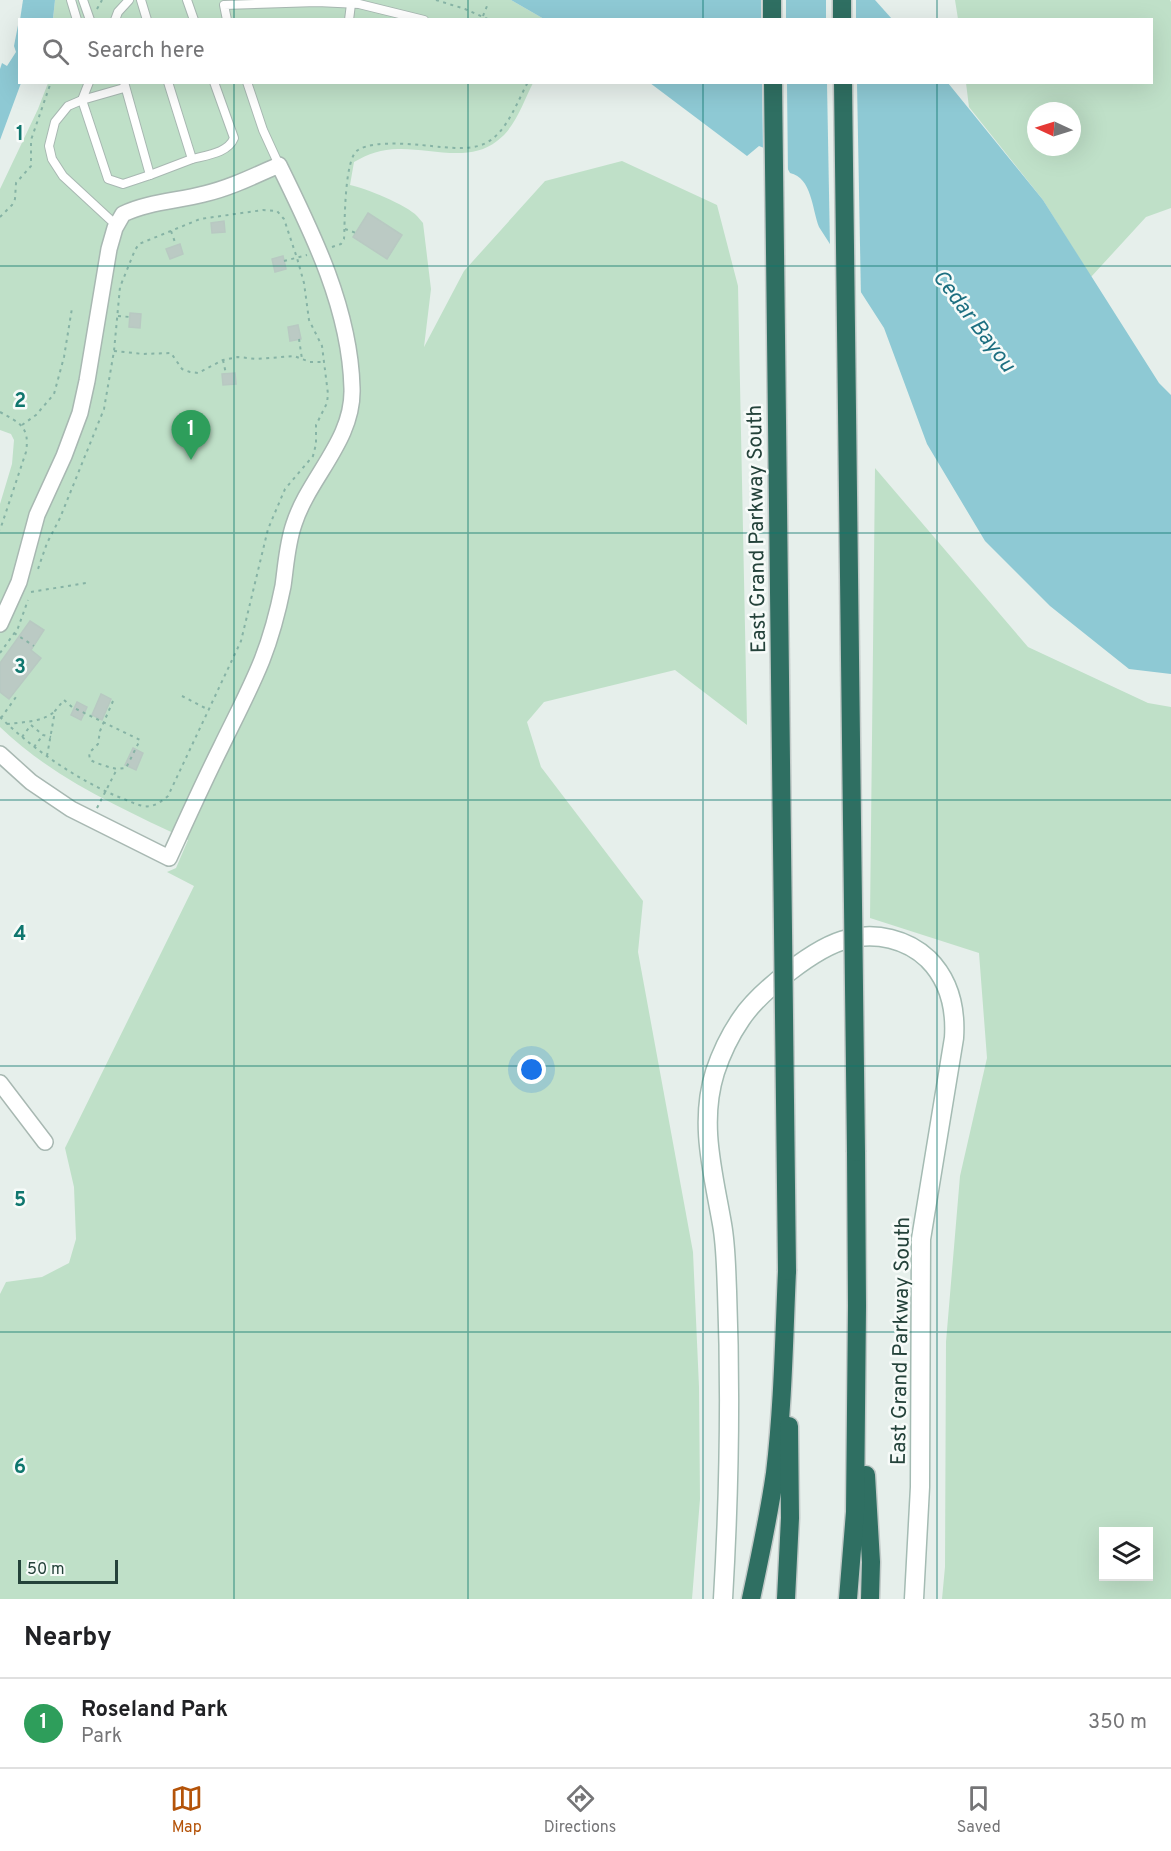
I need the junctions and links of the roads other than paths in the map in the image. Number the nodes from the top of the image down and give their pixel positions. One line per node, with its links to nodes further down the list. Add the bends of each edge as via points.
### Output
1 (70, 0): 9 (lane)
2 (83, 0): 10 (lane)
3 (129, 0): 11 (lane)
4 (141, 0): 12 (lane)
5 (188, 0): 13 (lane)
6 (772, 0): 17 (highway)
7 (842, 0): 18 (highway)
8 (351, 4): 14 (lane, via 224,5); 15 (lane); 16 (lane)
9 (76, 18)
10 (89, 18)
11 (116, 18)
12 (146, 18)
13 (193, 18)
14 (227, 18)
15 (349, 18)
16 (416, 18)
17 (772, 18)
18 (842, 18)
19 (88, 84): 26 (lane)
20 (169, 84): 27 (lane)
21 (215, 84): 27 (lane, via 234,138 225,149)
22 (249, 84): 28 (lane)
23 (773, 84): 35 (highway, East Grand Parkway South, bridge)
24 (843, 84): 36 (highway, East Grand Parkway South, bridge)
25 (124, 86): 26 (lane); 29 (lane)
26 (82, 100): 29 (lane, via 108,179 123,183); 30 (lane, via 68,106 55,122 50,146 52,159 63,176)
27 (192, 159): 29 (lane)
28 (279, 165): 30 (street, via 205,194 134,208 123,214); 32 (street, via 310,231 337,304 350,360 352,405 343,432 294,523 280,599 262,661 169,858 71,809 31,782)
29 (150, 175)
30 (117, 225): 31 (street, via 109,249 80,413 37,515)
31 (4, 627)
32 (0, 754)
33 (0, 1083): 34 (street)
34 (45, 1142)
35 (787, 1271): 38 (highway, via 775,1471); 39 (highway, East Grand Parkway South, via 790,1518)
36 (857, 1306): 40 (highway, East Grand Parkway South, via 855,1512); 41 (highway)
37 (723, 1599): 42 (street, East Grand Parkway South, via 728,1523 727,1292 722,1226 708,1147 709,1098 726,1045 761,994 823,950 845,939 864,936 885,937 923,955 944,980 955,1018 921,1239 920,1487)
38 (751, 1599)
39 (786, 1599)
40 (848, 1599)
41 (870, 1599)
42 (914, 1599)

